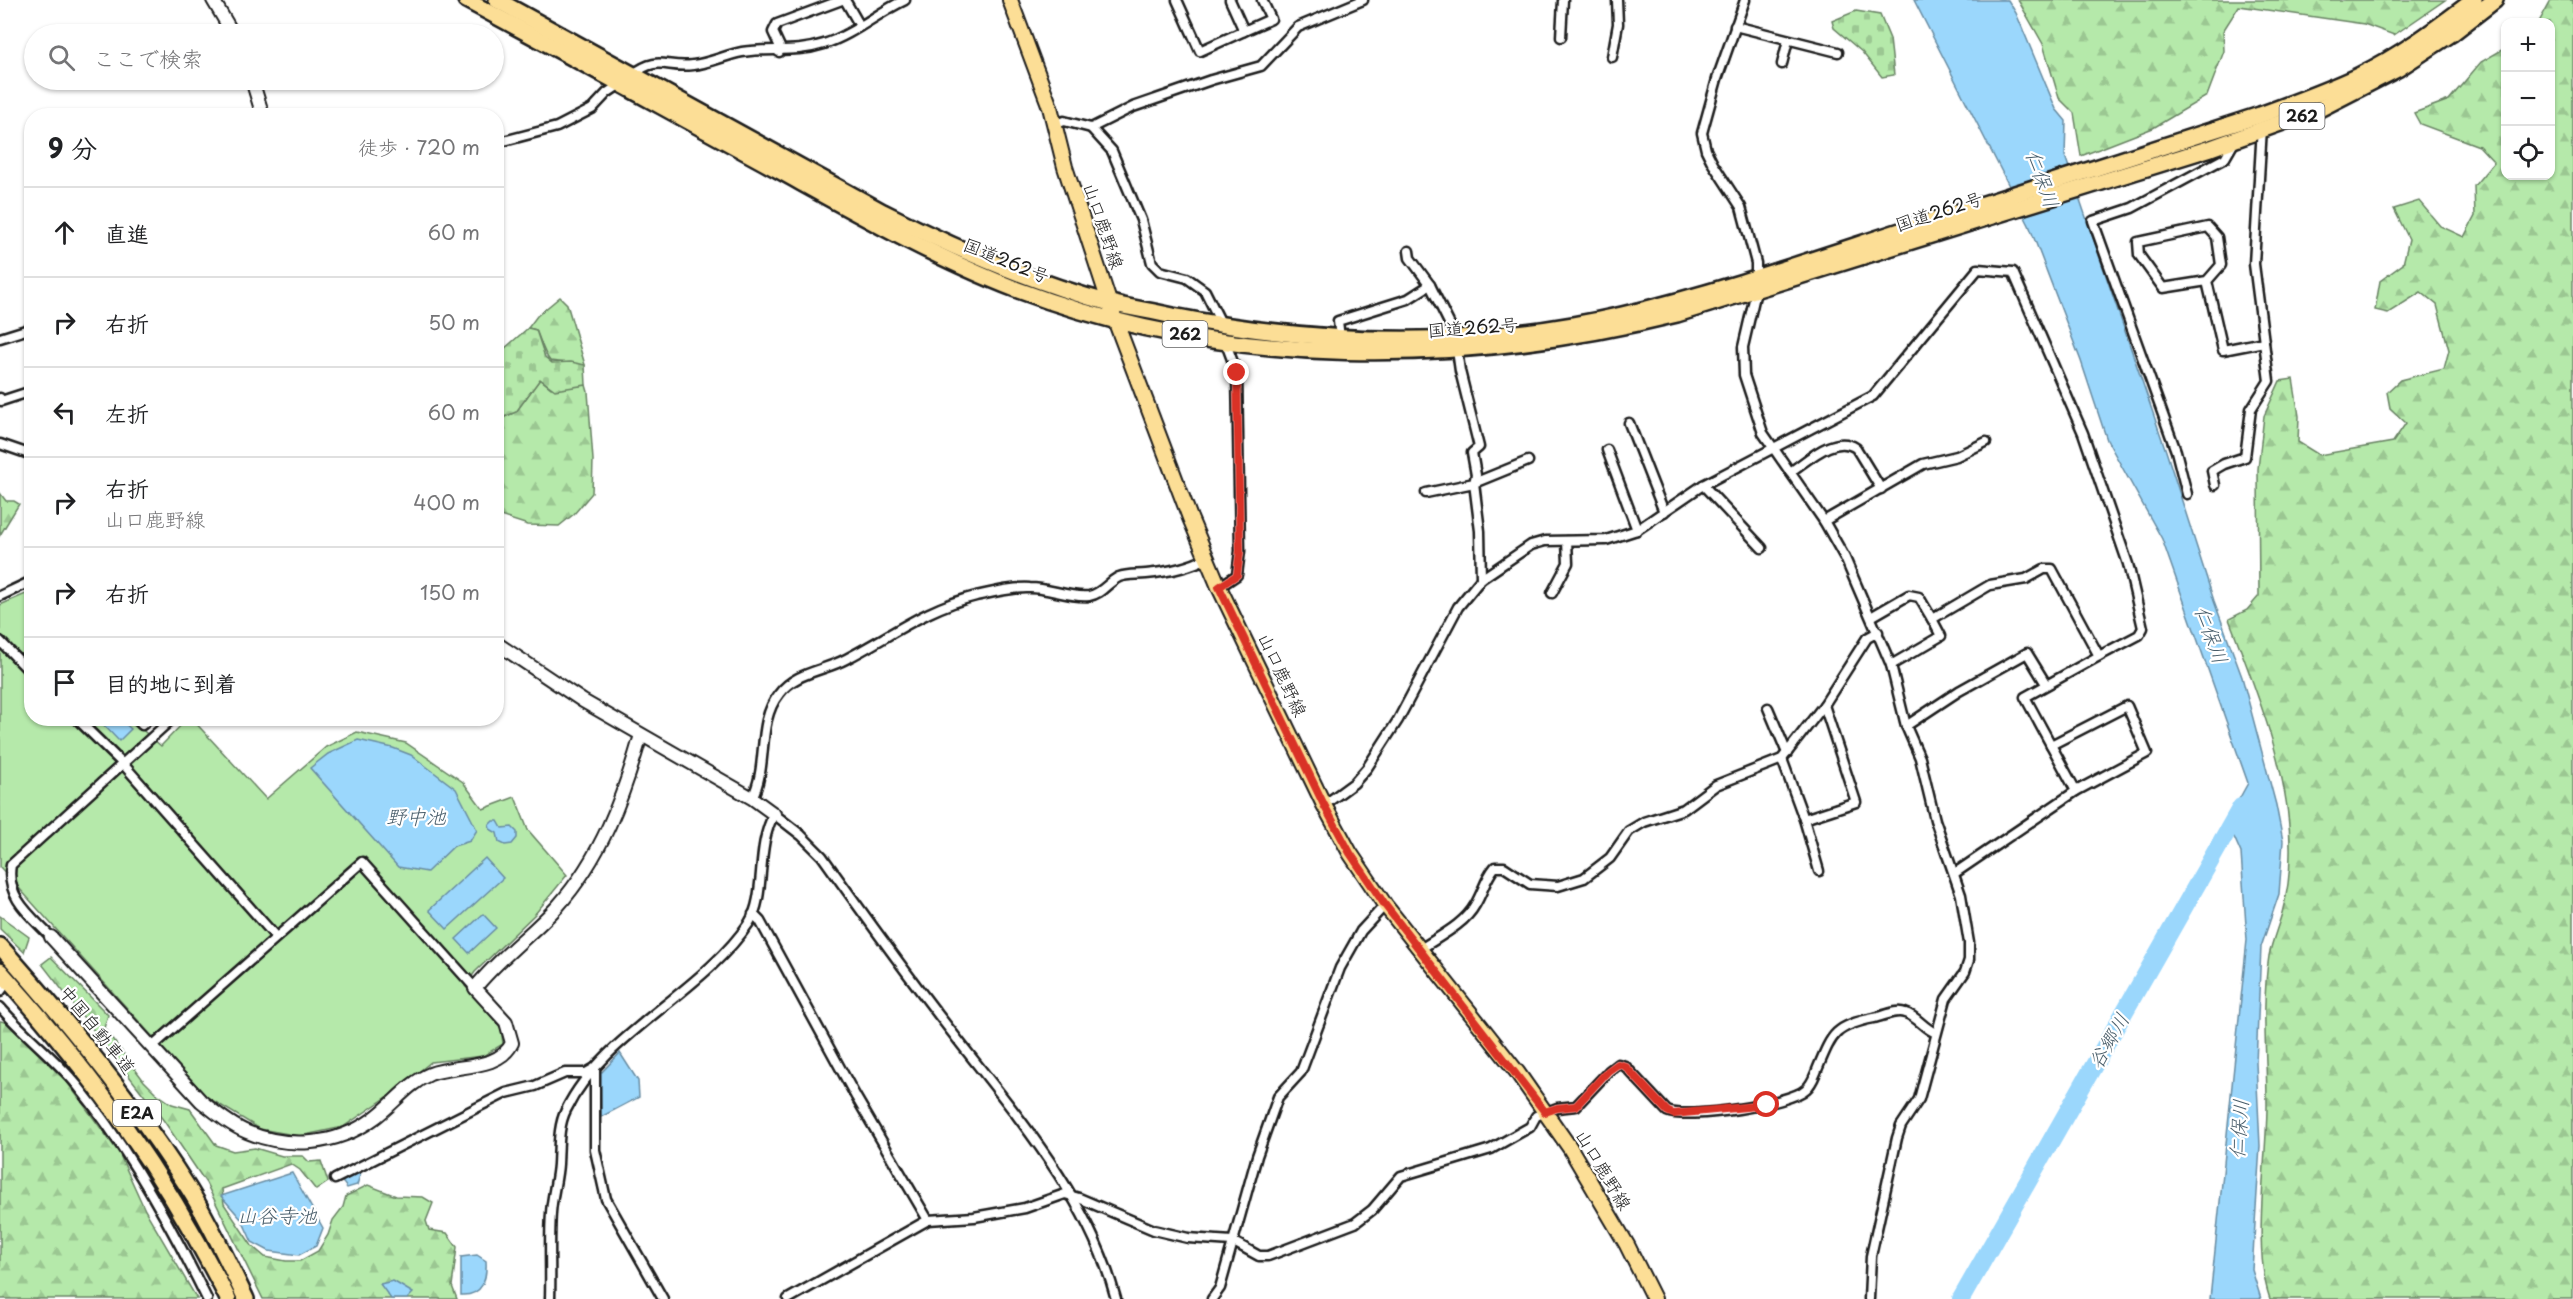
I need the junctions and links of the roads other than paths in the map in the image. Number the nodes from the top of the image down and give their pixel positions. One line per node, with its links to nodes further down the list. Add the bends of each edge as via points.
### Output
1 (213, 0): 16 (street)
2 (466, 0): 15 (highway, 国道262号 / 262)
3 (843, 0): 17 (street); 22 (street, via 777,24 773,32)
4 (905, 0): 17 (street)
5 (1010, 0): 30 (main road, 山口鹿野線)
6 (1177, 0): 19 (street, via 1200,51)
7 (1230, 0): 19 (street)
8 (1262, 0): 19 (street, via 1271,19)
9 (1363, 0): 31 (street, via 1298,27 1261,66 1133,107)
10 (1563, 0): 20 (street)
11 (1617, 0): 24 (street, via 1618,24)
12 (1745, 0): 18 (street)
13 (2474, 0): 29 (highway, 国道262号 / 262, via 2440,26 2360,75)
14 (2495, 0): 29 (highway, 国道262号 / 262, via 2451,34 2365,87 2319,110)
15 (498, 4): 26 (highway, 国道262号 / 262)
16 (227, 24)
17 (860, 26): 22 (street, via 825,44 795,52)
18 (1735, 26): 21 (street); 37 (street, via 1702,133 1713,164 1741,207)
19 (1244, 31)
20 (1561, 37)
21 (1788, 40): 23 (street); 25 (street)
22 (779, 51): 26 (street, via 740,53 695,65 654,63)
23 (1838, 52)
24 (1612, 57)
25 (1782, 64)
26 (626, 80): 33 (street, via 592,109 557,127); 39 (highway, 国道262号 / 262, via 928,235 1013,270); 40 (highway, 国道262号 / 262, via 920,246 1020,291)
27 (255, 90): 28 (street)
28 (261, 108)
29 (2262, 123): 32 (highway, 国道262号 / 262); 34 (highway, 国道262号 / 262); 46 (street, via 2254,264)
30 (1054, 125): 31 (street, via 1064,121); 39 (main road, 山口鹿野線)
31 (1091, 128): 41 (street, via 1112,151 1141,220 1152,263 1160,272 1187,278 1205,291)
32 (2236, 139): 34 (highway, 国道262号 / 262); 63 (street, via 2225,158 2132,208 2093,221 2176,451)
33 (504, 141)
34 (2083, 179): 37 (highway, 国道262号 / 262)
35 (1409, 251): 38 (street)
36 (2207, 281): 36 (street, via 2163,288 2139,255 2138,242 2208,227 2217,237 2221,265); 46 (street, via 2223,350)
37 (1757, 284): 47 (highway, 国道262号 / 262, via 1619,328 1514,346); 53 (street, via 1743,347 1744,375 1763,433)
38 (1430, 285): 44 (street, via 1408,299 1338,321); 47 (street)
39 (1111, 303): 40 (main road, 山口鹿野線); 41 (highway, 国道262号 / 262)
40 (1115, 320): 45 (highway, 国道262号 / 262); 69 (main road, 山口鹿野線)
41 (1222, 326): 44 (highway, 国道262号 / 262)
42 (24, 330): 43 (street)
43 (0, 338)
44 (1340, 338): 47 (highway, 国道262号 / 262)
45 (1225, 341): 47 (highway, 国道262号 / 262, via 1343,351); 72 (street, via 1237,373 1240,551 1237,575)
46 (2264, 342): 60 (street, via 2269,381 2251,408 2245,458 2212,471)
47 (1457, 344): 58 (street, via 1479,447 1472,453)
48 (24, 393): 49 (street)
49 (0, 398)
50 (1629, 423): 64 (street)
51 (1986, 442): 61 (street, via 1956,456 1923,464)
52 (0, 444): 55 (street)
53 (1773, 449): 57 (street); 59 (street); 80 (street, via 1873,396 1978,269 2013,272 2083,433 2128,564 2143,628 2139,635)
54 (1607, 450): 66 (street)
55 (24, 452)
56 (1528, 461): 58 (street)
57 (1790, 472): 61 (street, via 1821,450 1839,443 1851,444); 65 (street)
58 (1474, 483): 62 (street); 70 (street)
59 (1703, 485): 64 (street); 68 (street)
60 (2215, 485)
61 (1881, 489): 65 (street)
62 (1426, 493)
63 (2187, 494)
64 (1664, 512): 66 (street)
65 (1824, 521): 75 (street)
66 (1637, 530): 67 (street, via 1606,540)
67 (1567, 541): 70 (street, via 1531,545); 73 (street, via 1568,563)
68 (1761, 548)
69 (1207, 558): 72 (main road, 山口鹿野線); 94 (street, via 1173,570 1121,576 1090,596 1030,588 956,602 920,615 829,668 799,676 778,694 771,709 762,768)
70 (1481, 579): 95 (street, via 1458,607 1398,720 1367,768)
71 (24, 585): 74 (street)
72 (1219, 587): 95 (main road, 山口鹿野線)
73 (1552, 592)
74 (0, 596)
75 (1871, 617): 76 (street, via 1909,595 1919,597); 77 (street)
76 (1932, 619): 80 (street, via 1990,585 2026,579 2052,569); 81 (street, via 1941,636)
77 (1878, 632): 81 (street); 84 (street, via 1868,638)
78 (0, 641): 82 (street)
79 (504, 648): 89 (street)
80 (2099, 656): 83 (street)
81 (1891, 665): 88 (street)
82 (24, 666)
83 (2046, 684): 88 (street, via 2027,653); 90 (street, via 2025,697)
84 (1824, 705): 91 (street); 97 (street, via 1856,802)
85 (1768, 708): 91 (street)
86 (84, 726): 92 (street)
87 (164, 726): 92 (street)
88 (1906, 726): 99 (street, via 1920,758 1935,820)
89 (641, 735): 94 (street); 107 (street, via 628,780 602,843 556,907)
90 (2051, 745): 93 (street); 93 (street, via 2127,706 2147,753)
91 (1785, 756): 97 (street); 105 (street, via 1716,785 1684,809 1629,831 1610,858 1584,878 1558,886 1530,884 1504,867 1495,867 1487,876 1475,906 1463,920)
92 (123, 764): 102 (street, via 11,865 10,883 17,901); 103 (street)
93 (2076, 791): 99 (street)
94 (752, 798): 96 (street)
95 (1324, 805): 100 (main road, 山口鹿野線)
96 (774, 814): 101 (street, via 762,849); 114 (street, via 822,856)
97 (1804, 819): 98 (street)
98 (1818, 871)
99 (1954, 873): 109 (street, via 1969,960 1946,999)
100 (1385, 905): 105 (main road, 山口鹿野線); 116 (street, via 1361,931 1340,968 1301,1072 1278,1097)
101 (753, 914): 111 (street, via 719,957); 115 (street)
102 (51, 937): 110 (street)
103 (276, 937): 107 (street, via 362,862); 110 (street)
104 (0, 946): 119 (highway, 中国自動車道 / E2A, via 106,1070 155,1138 205,1217)
105 (1419, 950): 112 (main road, 山口鹿野線)
106 (0, 970): 118 (highway, 中国自動車道 / E2A, via 124,1123 184,1214)
107 (475, 987): 110 (street, via 506,1022 512,1043 508,1051 492,1061 431,1074 411,1085 371,1121 321,1141 270,1140 225,1120 201,1101)
108 (0, 1007): 117 (street, via 48,1053 123,1148)
109 (1936, 1033): 112 (street, via 1899,1011 1852,1023 1828,1041 1812,1084 1804,1092 1767,1105 1673,1114 1625,1066 1618,1064 1576,1106); 126 (street, via 1919,1099 1897,1138 1871,1256)
110 (152, 1047)
111 (595, 1068): 113 (street, via 586,1073 565,1073 506,1093); 120 (street, via 561,1123 551,1216); 121 (street, via 595,1150 606,1199)
112 (1545, 1112): 116 (street, via 1536,1116 1530,1127 1491,1149 1401,1176 1372,1210 1355,1223 1324,1236 1268,1256 1259,1256); 125 (main road, 山口鹿野線, via 1628,1245)
113 (335, 1179)
114 (1072, 1195): 115 (street, via 1017,1210); 116 (street, via 1154,1230 1188,1238); 123 (street, via 1104,1262)
115 (928, 1220): 122 (street)
116 (1232, 1241): 124 (street, via 1220,1288)
117 (207, 1299)
118 (228, 1299)
119 (246, 1299)
120 (550, 1299)
121 (663, 1299)
122 (788, 1299)
123 (1116, 1299)
124 (1212, 1299)
125 (1654, 1299)
126 (1869, 1299)

